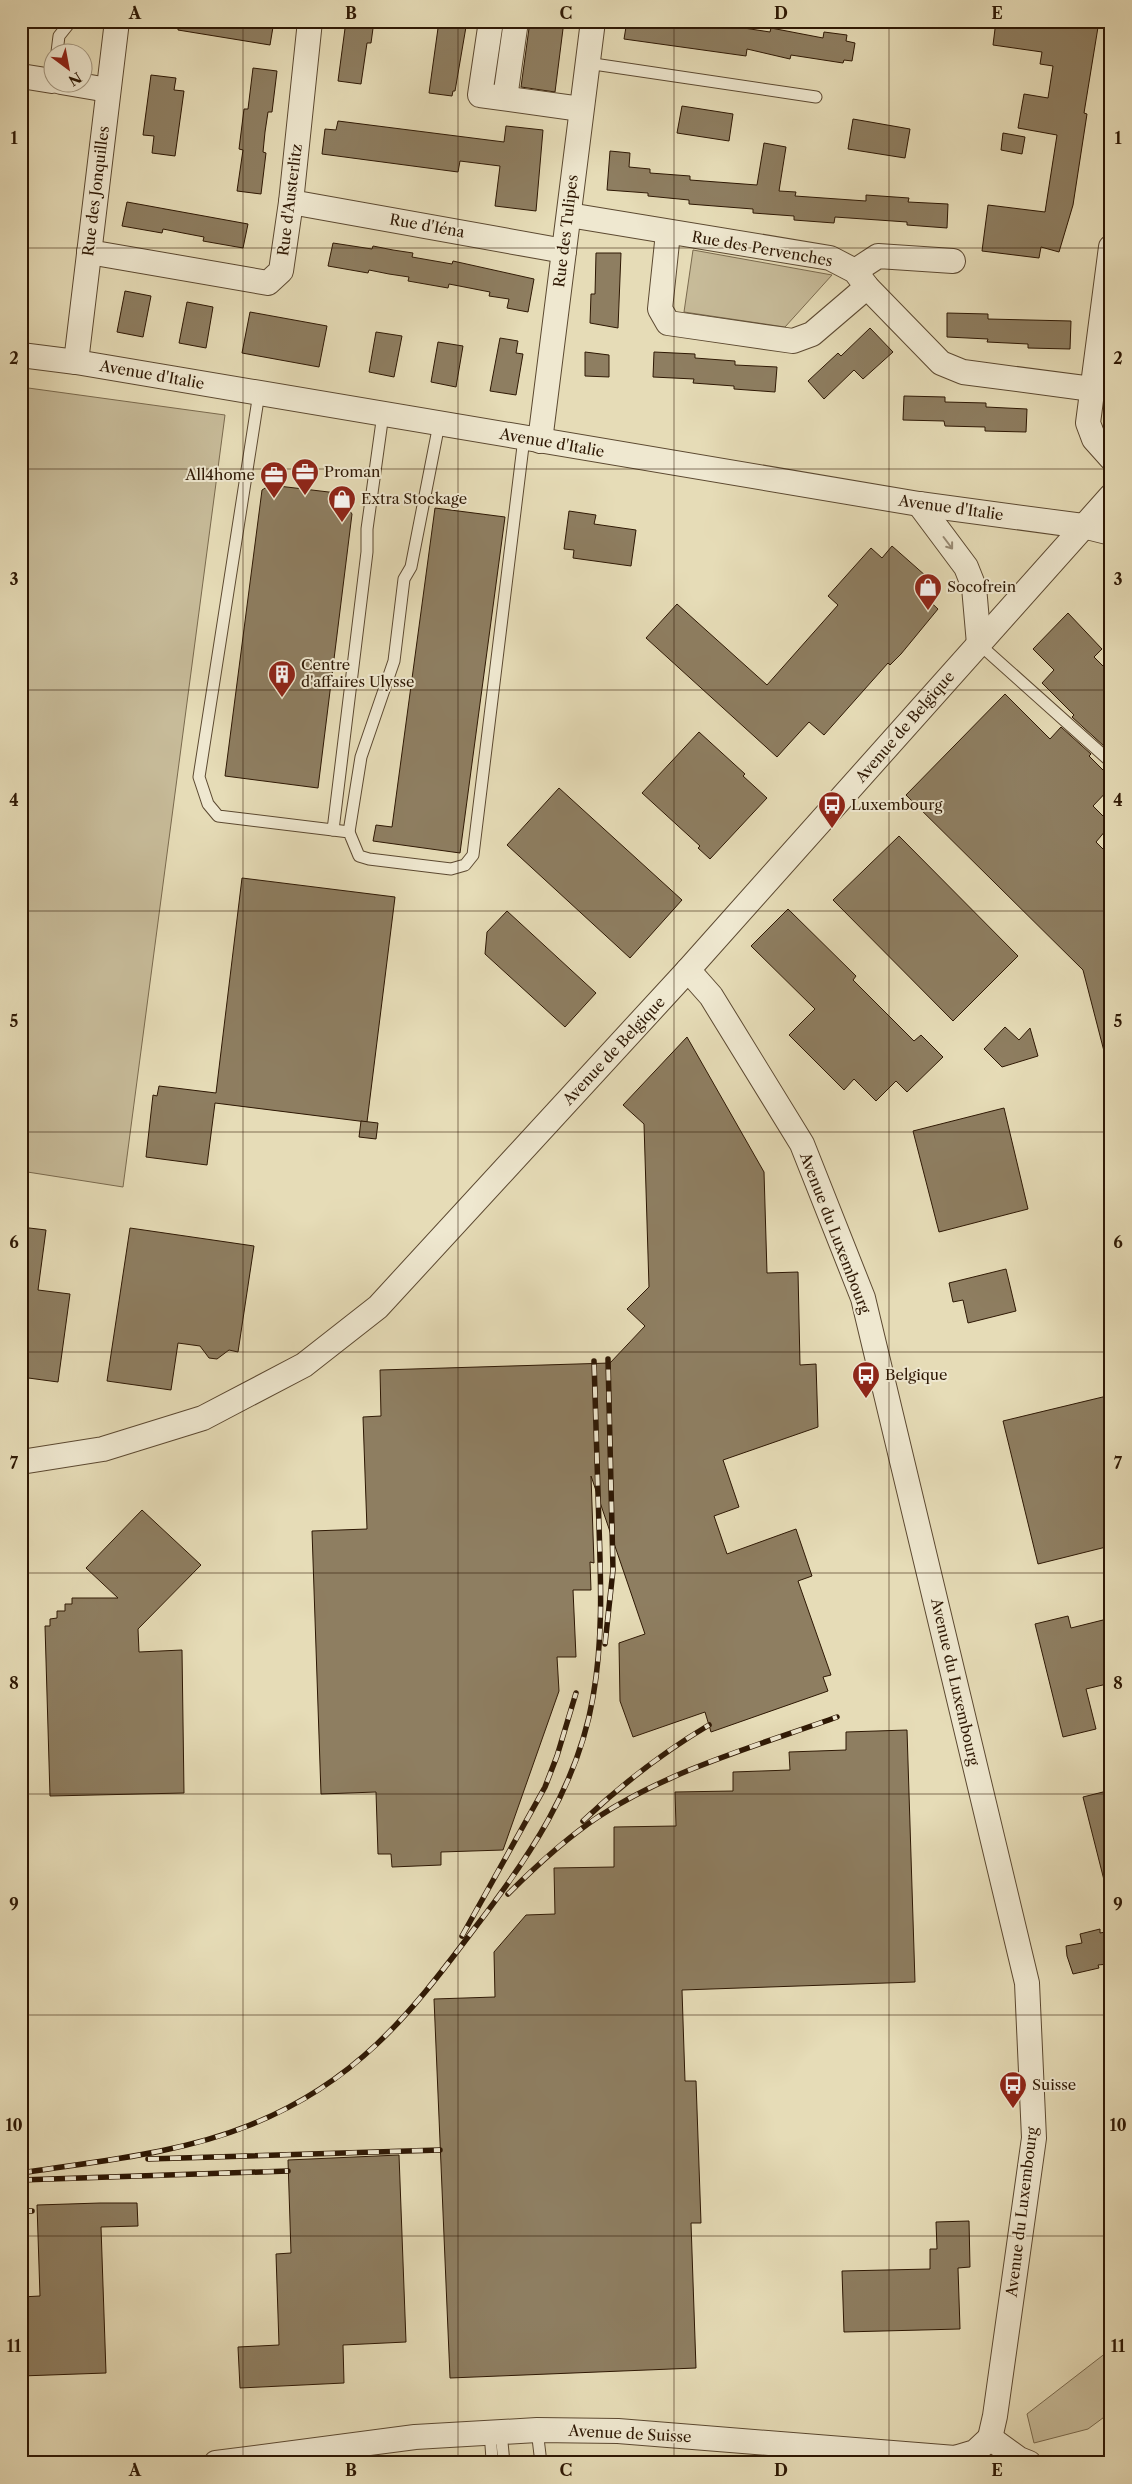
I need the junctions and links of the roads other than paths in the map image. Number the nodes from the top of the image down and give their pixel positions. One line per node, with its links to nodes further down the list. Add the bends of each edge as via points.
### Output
1 (71, 21): 7 (lane)
2 (117, 21): 12 (street, Rue des Jonquilles)
3 (310, 21): 16 (street, Rue d'Austerlitz)
4 (491, 21): 14 (street, via 480,95)
5 (516, 21): 14 (street)
6 (593, 21): 8 (street, Rue des Tulipes)
7 (58, 42)
8 (587, 62): 13 (lane); 15 (street, Rue des Tulipes)
9 (21, 76): 10 (street)
10 (42, 79)
11 (92, 87): 12 (street)
12 (108, 90): 21 (street, Rue des Jonquilles)
13 (816, 97)
14 (505, 98): 15 (street)
15 (581, 109): 17 (street, Rue des Tulipes)
16 (291, 202): 20 (street, Rue d'Iéna); 21 (street, Rue d'Austerlitz, via 281,271 268,283)
17 (568, 215): 18 (street, Rue des Pervenches); 20 (street, Rue des Tulipes)
18 (668, 233): 23 (street, Rue des Pervenches, via 830,258); 23 (street, via 660,308 668,323 793,341 812,334)
19 (1111, 247): 26 (street)
20 (564, 250): 30 (street, Rue des Tulipes)
21 (89, 252): 25 (street, Rue des Jonquilles)
22 (953, 261): 23 (street, via 878,256)
23 (861, 279): 26 (street, Rue des Pervenches, via 941,363 963,372)
24 (21, 354): 25 (street, Avenue d'Italie)
25 (76, 362): 27 (street, Avenue d'Italie)
26 (1092, 389): 31 (street, via 1088,423 1094,439)
27 (259, 393): 28 (street, Avenue d'Italie); 38 (lane, via 199,777 208,804 218,816)
28 (383, 414): 29 (street, Avenue d'Italie); 38 (lane)
29 (439, 424): 30 (street, Avenue d'Italie); 39 (lane, via 411,567 404,579 394,661 361,757)
30 (532, 440): 33 (street, Avenue d'Italie); 39 (lane, via 473,855 465,865 451,869 369,859 359,856)
31 (1111, 458)
32 (1111, 496): 34 (street, Avenue de Belgique)
33 (919, 504): 34 (street, Avenue d'Italie); 36 (street, one-way to 36, via 966,567 974,587)
34 (1083, 526): 35 (street, Avenue d'Italie); 36 (street, Avenue de Belgique)
35 (1111, 532)
36 (979, 644): 37 (lane); 40 (street, Avenue de Belgique)
37 (1111, 762)
38 (333, 830): 39 (lane)
39 (348, 832)
40 (688, 970): 41 (street, Avenue de Belgique, via 378,1307 304,1365 203,1418 103,1450); 44 (street, Avenue du Luxembourg, via 711,996 802,1144 863,1298 1027,1983 1034,2138 996,2416)
41 (21, 1462)
42 (536, 2430): 43 (street, Avenue de Suisse); 44 (street, Avenue de Suisse, via 618,2431 954,2458); 48 (lane)
43 (496, 2432): 45 (street, Avenue de Suisse, via 414,2437); 46 (lane, via 492,2459); 47 (lane)
44 (982, 2451): 49 (street)
45 (216, 2463)
46 (488, 2463)
47 (504, 2463)
48 (541, 2463)
49 (1030, 2463)

